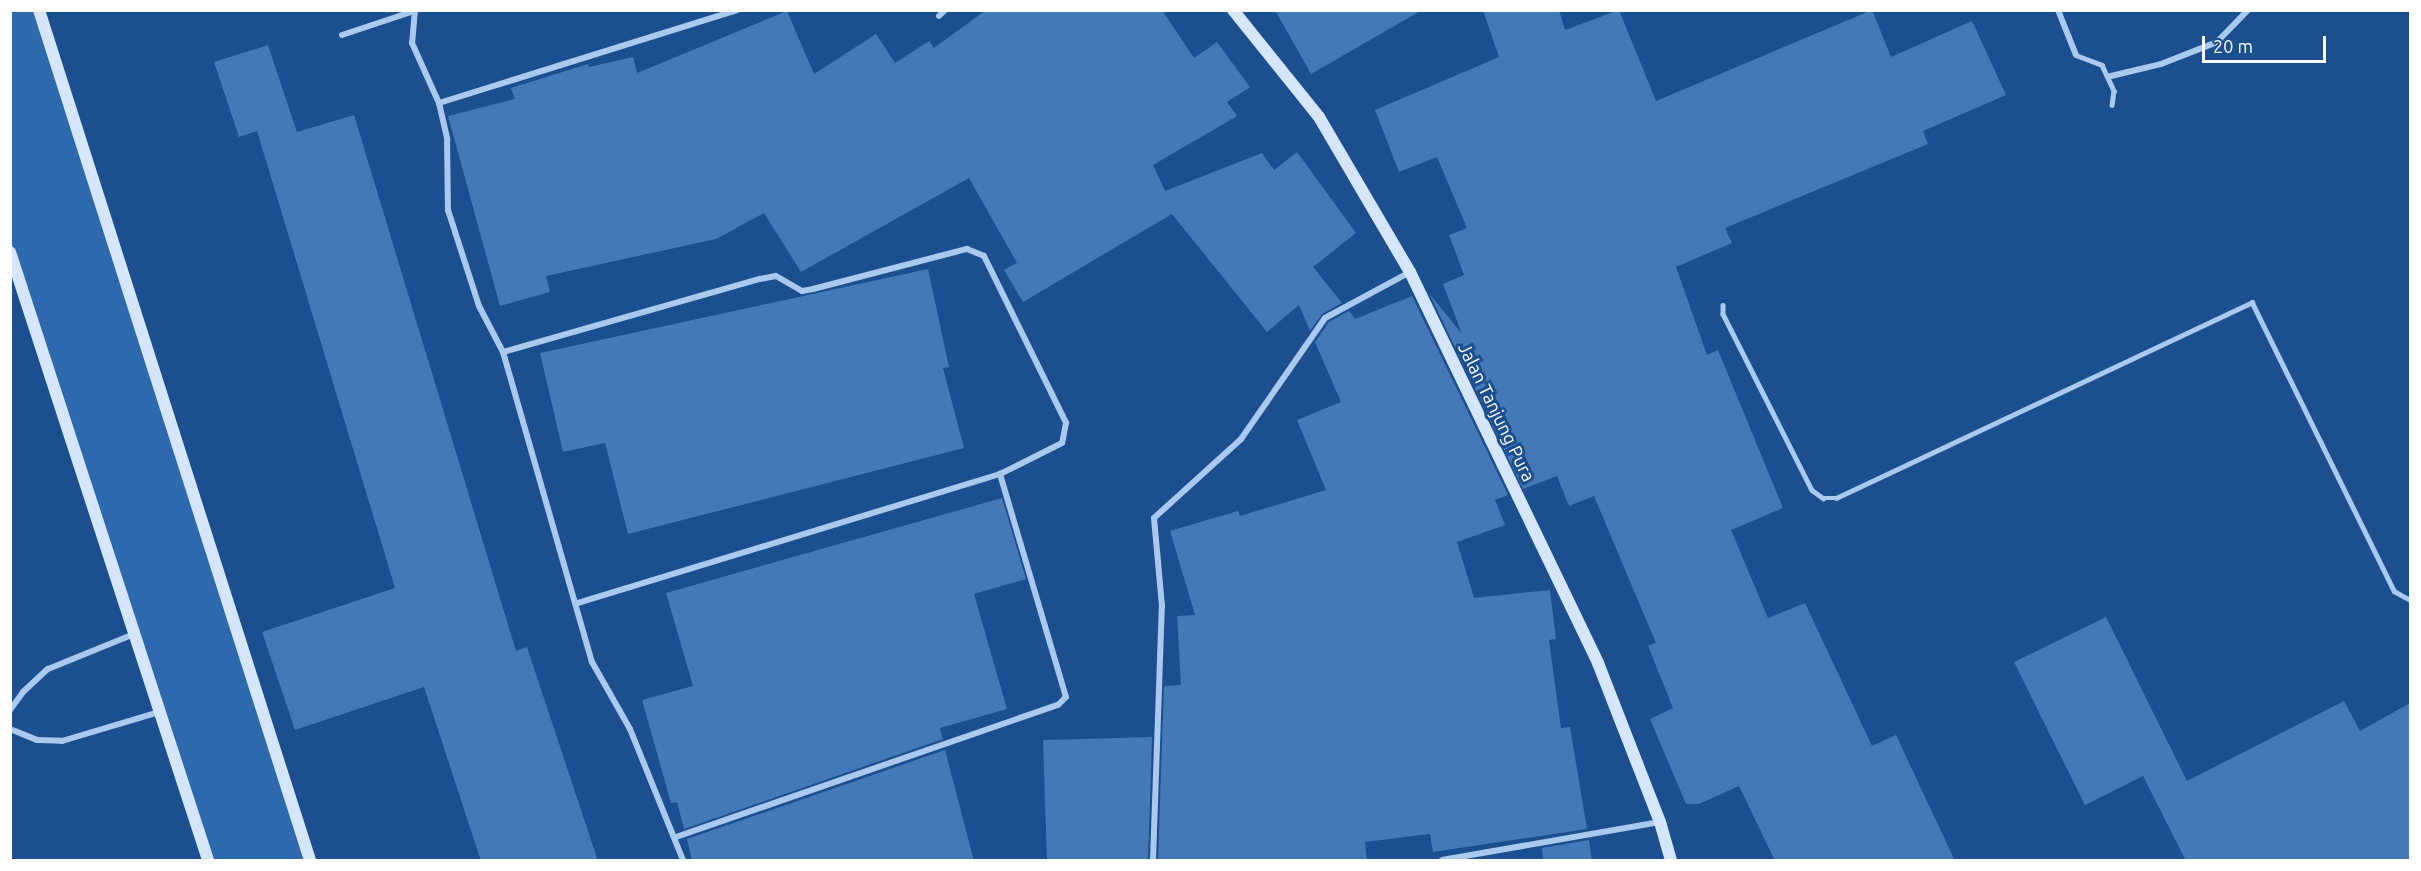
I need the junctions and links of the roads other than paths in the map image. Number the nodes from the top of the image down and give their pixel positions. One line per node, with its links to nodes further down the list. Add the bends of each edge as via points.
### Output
1 (39, 10): 28 (street)
2 (737, 10): 12 (street)
3 (945, 10): 8 (street)
4 (1233, 10): 15 (street, Jalan Tanjung Pura, via 1319,117)
5 (2058, 10): 10 (street)
6 (2248, 10): 11 (street, via 2217,42 2161,64)
7 (414, 11): 9 (street); 12 (street, via 412,43)
8 (939, 16)
9 (342, 35)
10 (2076, 55): 11 (lane, via 2102,64)
11 (2111, 76): 13 (lane)
12 (439, 103): 17 (street, via 447,139 448,210 479,306)
13 (2112, 105)
14 (10, 252): 21 (street)
15 (1410, 272): 25 (street, Jalan Tanjung Pura, via 1598,663); 30 (street, via 1325,318 1240,440 1154,518 1162,606)
16 (1723, 305): 19 (lane, via 1723,314 1812,490 1823,498 1836,498 2252,302 2394,591)
17 (503, 352): 18 (street, via 760,279 776,276 802,291 813,290 967,249 984,256 1066,423 1062,443); 20 (street)
18 (1000, 474): 20 (street); 26 (street, via 1066,697 1058,705)
19 (2410, 600)
20 (577, 603): 26 (street, via 592,662 630,729)
21 (134, 633): 22 (street, via 48,669); 23 (street)
22 (10, 710)
23 (161, 712): 24 (street, via 62,741 37,740); 27 (street)
24 (10, 729)
25 (1660, 822): 31 (street); 32 (street, Jalan Tanjung Pura)
26 (676, 837): 29 (street)
27 (208, 861)
28 (310, 861)
29 (683, 861)
30 (1153, 861)
31 (1442, 861)
32 (1671, 861)

